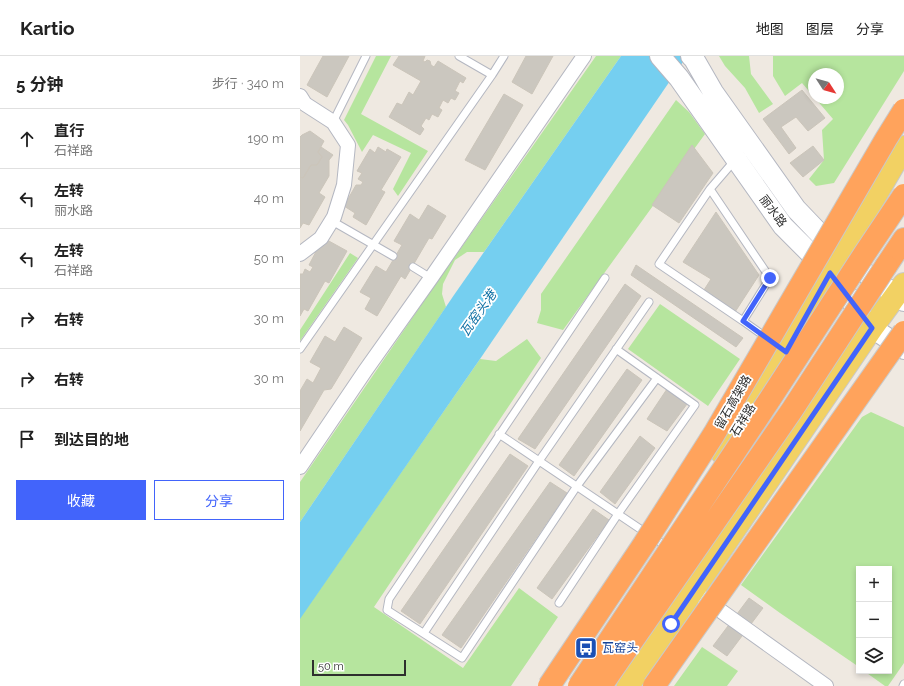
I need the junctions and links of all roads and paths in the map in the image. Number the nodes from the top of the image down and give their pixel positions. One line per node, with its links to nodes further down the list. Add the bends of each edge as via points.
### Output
1 (366, 56): 10 (lane)
2 (459, 56): 7 (lane)
3 (504, 56): 7 (lane)
4 (584, 56): 22 (street)
5 (660, 56): 12 (main road, 丽水路, via 679,78)
6 (692, 57): 20 (main road, 丽水路, via 713,92)
7 (492, 75): 17 (lane)
8 (302, 104): 10 (street)
9 (904, 110): 44 (highway, 留石高架路, bridge, via 714,434)
10 (333, 122): 15 (street, via 348,145 344,185)
11 (904, 147): 20 (main road, 石祥路)
12 (736, 159): 13 (lane); 20 (main road, 丽水路, via 783,226)
13 (710, 189): 26 (lane, via 770,278); 26 (lane, via 659,264)
14 (904, 195): 43 (highway, bridge)
15 (332, 221): 17 (lane); 18 (street, via 321,238)
16 (904, 239): 47 (highway, bridge, via 792,410)
17 (374, 244): 19 (lane); 30 (lane)
18 (300, 254)
19 (394, 256)
20 (835, 264): 24 (main road, 丽水路); 27 (main road, 丽水路); 29 (main road, 石祥路)
21 (413, 267): 22 (lane)
22 (431, 278): 36 (street)
23 (605, 278): 34 (lane)
24 (901, 293): 27 (main road)
25 (649, 302): 32 (lane)
26 (743, 321): 29 (lane)
27 (872, 328): 31 (main road, 丽水路); 40 (main road)
28 (904, 332): 49 (highway, bridge)
29 (781, 348): 39 (main road, 石祥路, via 767,380)
30 (300, 349)
31 (904, 349)
32 (616, 350): 33 (lane); 35 (lane)
33 (657, 378): 37 (lane); 38 (lane, via 695,405)
34 (499, 434): 35 (lane); 42 (lane, via 389,599 387,610)
35 (539, 461): 37 (lane); 42 (lane)
36 (300, 466)
37 (577, 486): 38 (lane); 42 (lane, via 462,658)
38 (618, 514): 39 (lane); 41 (lane)
39 (664, 545): 45 (main road, 石祥路)
40 (693, 591): 48 (main road); 50 (street)
41 (559, 602)
42 (424, 633)
43 (610, 639): 45 (highway, bridge); 46 (highway, bridge)
44 (549, 686)
45 (572, 686)
46 (579, 686)
47 (601, 686)
48 (628, 686)
49 (654, 686)
50 (826, 686)

